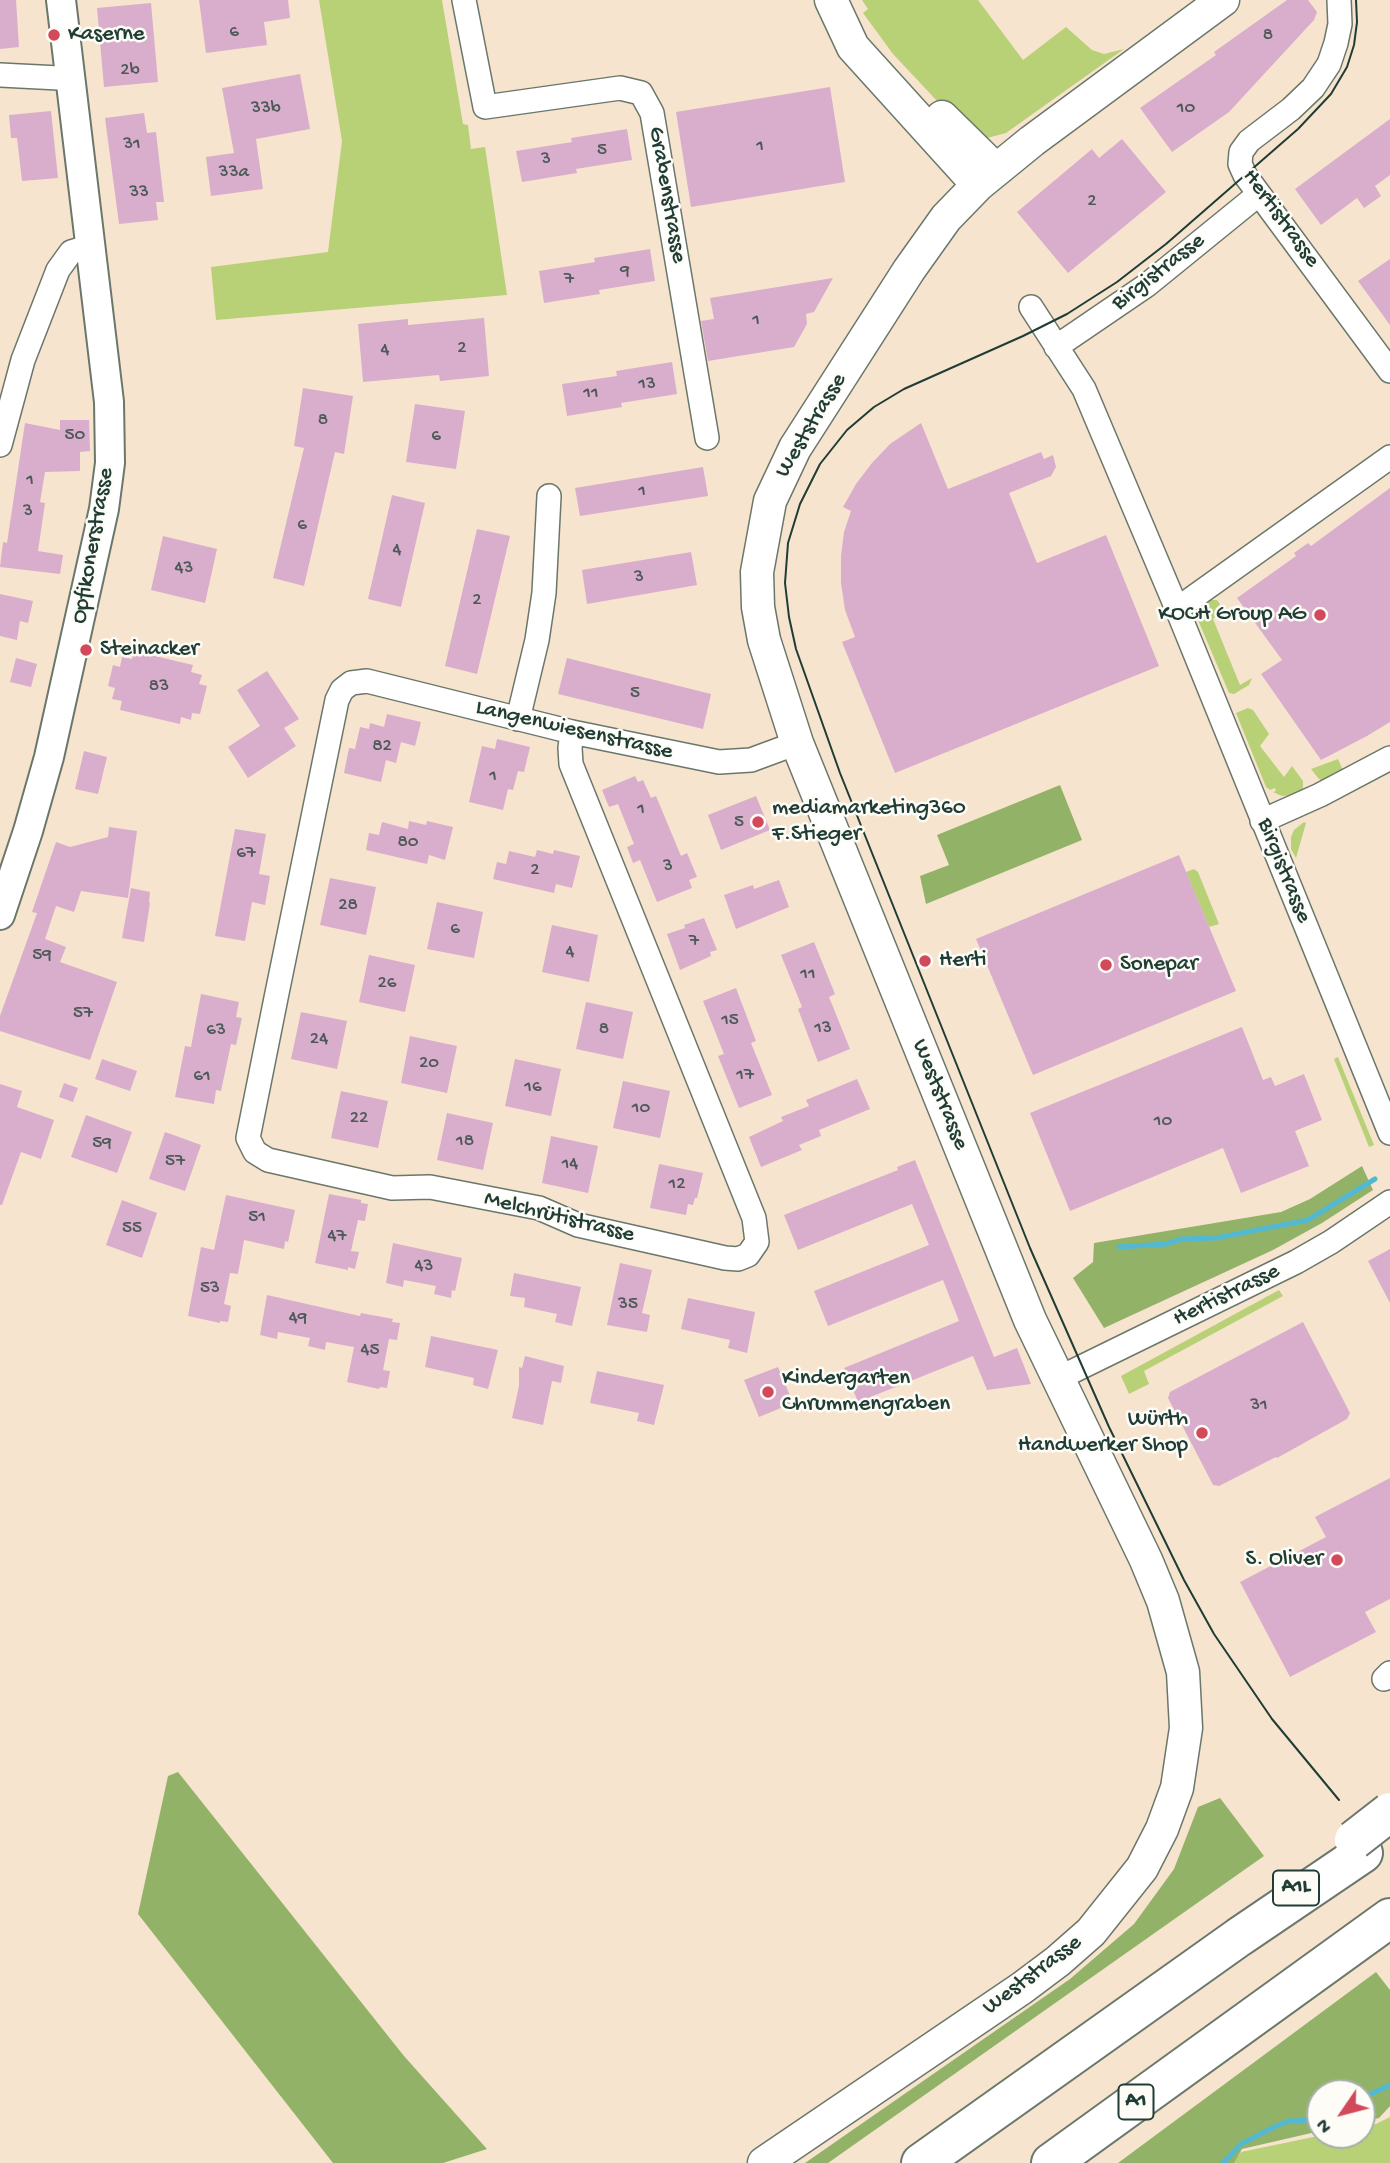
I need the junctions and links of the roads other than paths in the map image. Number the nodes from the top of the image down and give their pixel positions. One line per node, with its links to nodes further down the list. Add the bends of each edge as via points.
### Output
1 (61, 0): 8 (street, Opfikonerstrasse)
2 (464, 0): 15 (street, Grabenstrasse, via 485,107 620,88 641,93 652,113)
3 (831, 0): 9 (main road, via 853,47)
4 (841, 0): 9 (main road)
5 (1223, 0): 9 (main road, Weststrasse)
6 (1339, 0): 10 (street, Hertistrasse, via 1340,24 1329,64 1313,88 1241,152 1245,176)
7 (0, 75): 8 (street)
8 (70, 76): 11 (street, Opfikonerstrasse)
9 (987, 177): 23 (main road, Weststrasse, via 946,218 909,270 795,448 770,501 757,572 758,607)
10 (1259, 194): 13 (street, Birgistrasse, via 1147,285); 14 (street, Hertistrasse)
11 (91, 246): 16 (street, via 71,252 58,270 23,360); 26 (street, Opfikonerstrasse, via 109,402 110,463 104,509 49,757)
12 (1031, 307): 13 (street, Birgistrasse)
13 (1056, 347): 19 (street, Birgistrasse, via 1084,389)
14 (1390, 371)
15 (707, 438)
16 (0, 445)
17 (1390, 457): 19 (street)
18 (550, 496): 21 (street, via 544,593)
19 (1177, 609): 25 (street, Birgistrasse)
20 (351, 683): 21 (street, Langenwiesenstrasse, via 367,681); 22 (street, Melchrütistrasse, via 337,700 276,998 248,1138 255,1152 268,1160 392,1188 430,1186 539,1208 578,1225 738,1259 748,1255 757,1242 754,1219 571,764)
21 (518, 719): 22 (street, Langenwiesenstrasse)
22 (572, 732): 23 (street, Langenwiesenstrasse, via 719,762 751,760)
23 (797, 743): 29 (main road, Weststrasse, via 1002,1254)
24 (1390, 758): 25 (street)
25 (1262, 821): 27 (street, Birgistrasse)
26 (0, 915)
27 (1390, 1133)
28 (1390, 1202): 29 (street, Hertistrasse, via 1296,1262)
29 (1057, 1379): 33 (main road, Weststrasse, via 1146,1560 1183,1672 1184,1752 1162,1829 1120,1898 1058,1961)
30 (1390, 1812): 31 (highway, bridge)
31 (1369, 1842): 34 (highway)
32 (1390, 1918): 35 (highway, A1)
33 (764, 2163)
34 (921, 2163)
35 (1051, 2163)

